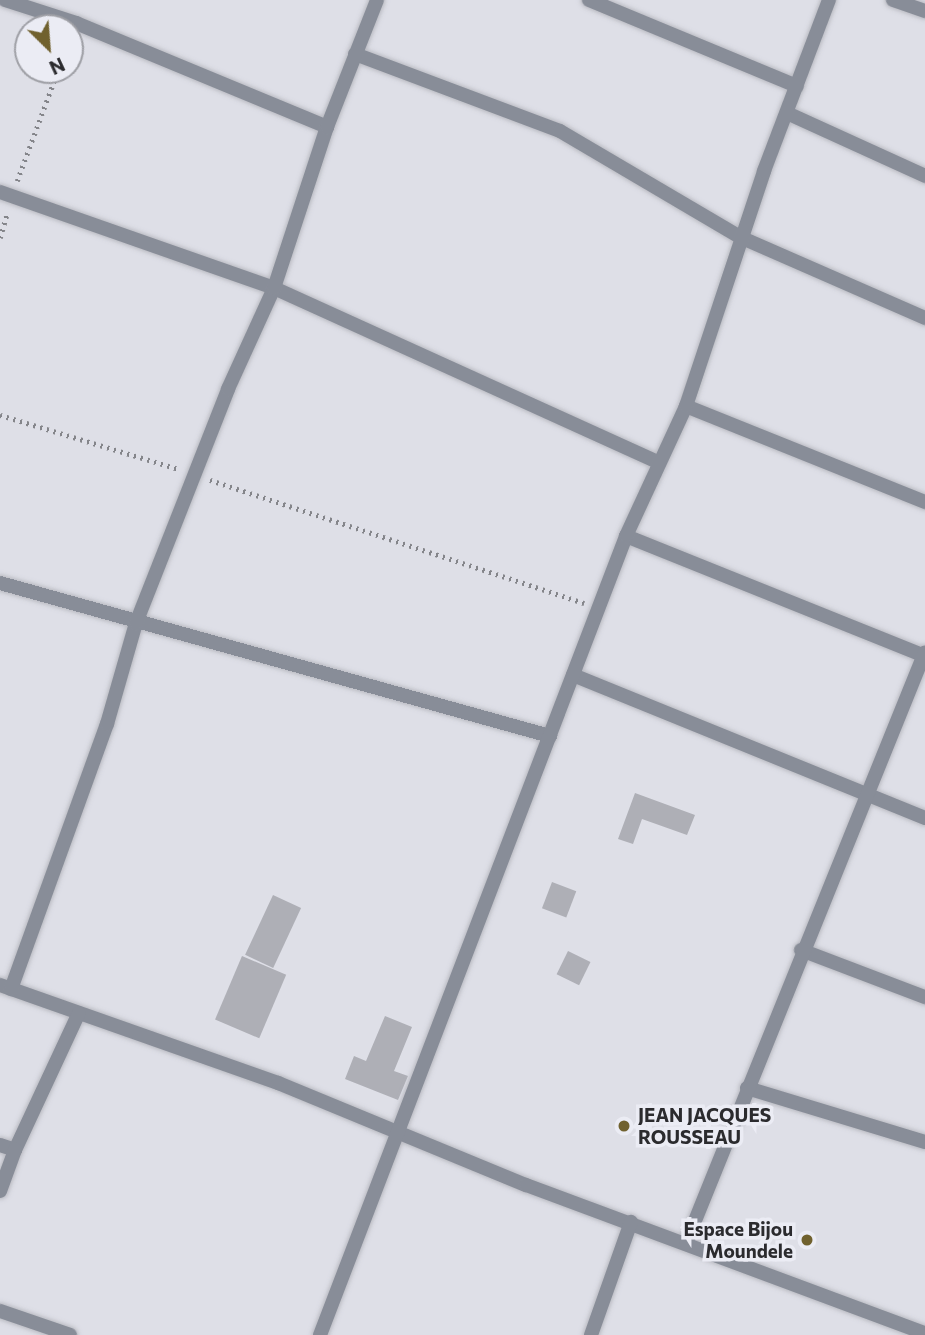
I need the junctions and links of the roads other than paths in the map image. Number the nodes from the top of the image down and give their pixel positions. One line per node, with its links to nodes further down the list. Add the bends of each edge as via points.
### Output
1 (5, 0): 10 (street, via 76,23)
2 (376, 0): 7 (street)
3 (589, 0): 8 (street)
4 (830, 0): 8 (street)
5 (893, 0): 6 (street)
6 (925, 11)
7 (355, 54): 10 (street); 13 (street, via 560,131)
8 (797, 86): 9 (street)
9 (786, 113): 11 (street); 13 (street)
10 (327, 127): 14 (street)
11 (925, 176)
12 (6, 194): 14 (street)
13 (742, 238): 15 (street); 16 (street)
14 (274, 288): 17 (street); 21 (street, via 228,389)
15 (925, 318)
16 (686, 406): 17 (street); 18 (street)
17 (659, 463): 19 (street)
18 (925, 502)
19 (626, 536): 22 (street); 23 (street)
20 (0, 583): 21 (street)
21 (136, 622): 24 (street); 28 (street, via 107,724)
22 (925, 654): 25 (street)
23 (573, 675): 24 (street); 25 (street)
24 (550, 736): 32 (street)
25 (866, 794): 26 (street); 27 (street)
26 (925, 818)
27 (801, 950): 29 (street); 31 (street)
28 (6, 987): 30 (street)
29 (925, 997)
30 (79, 1013): 32 (street, via 278,1083); 35 (street)
31 (747, 1088): 33 (street); 38 (street)
32 (399, 1133): 37 (street); 42 (street)
33 (925, 1142)
34 (0, 1145): 35 (street)
35 (15, 1150): 36 (street)
36 (0, 1191)
37 (631, 1222): 38 (street); 43 (street)
38 (686, 1243): 40 (street)
39 (0, 1311): 41 (street)
40 (925, 1333)
41 (70, 1335)
42 (320, 1335)
43 (591, 1335)

